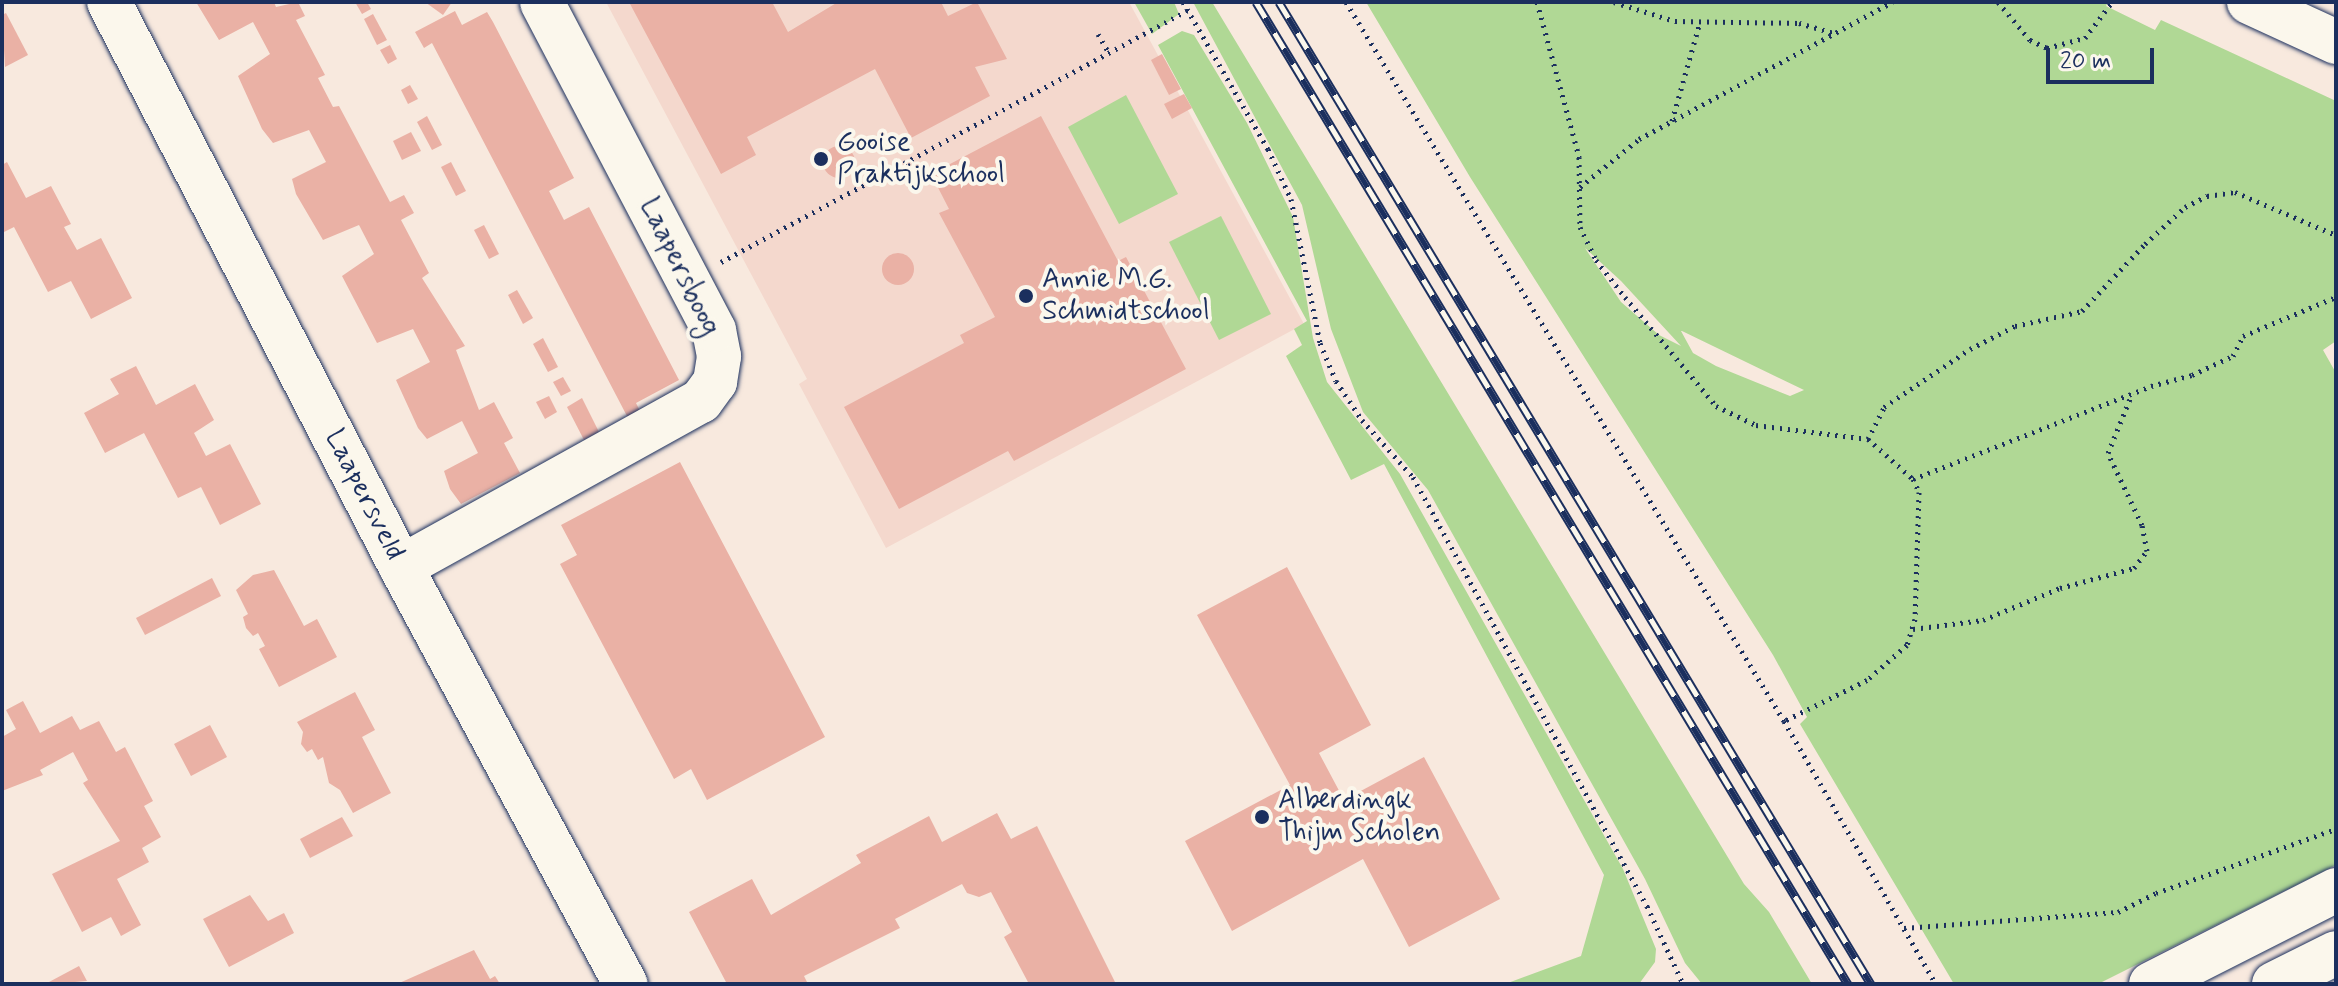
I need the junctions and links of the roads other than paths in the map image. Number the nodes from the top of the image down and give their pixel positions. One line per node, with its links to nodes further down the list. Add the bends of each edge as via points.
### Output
1 (109, 2): 5 (street, Laapersveld)
2 (542, 2): 5 (street, Laapersboog, via 714,330 719,356 715,382 701,401)
3 (2249, 2): 4 (street)
4 (2336, 42)
5 (401, 567): 8 (street, Laapersveld)
6 (2336, 890): 9 (street)
7 (2336, 953): 10 (street)
8 (626, 984)
9 (2151, 984)
10 (2274, 984)

